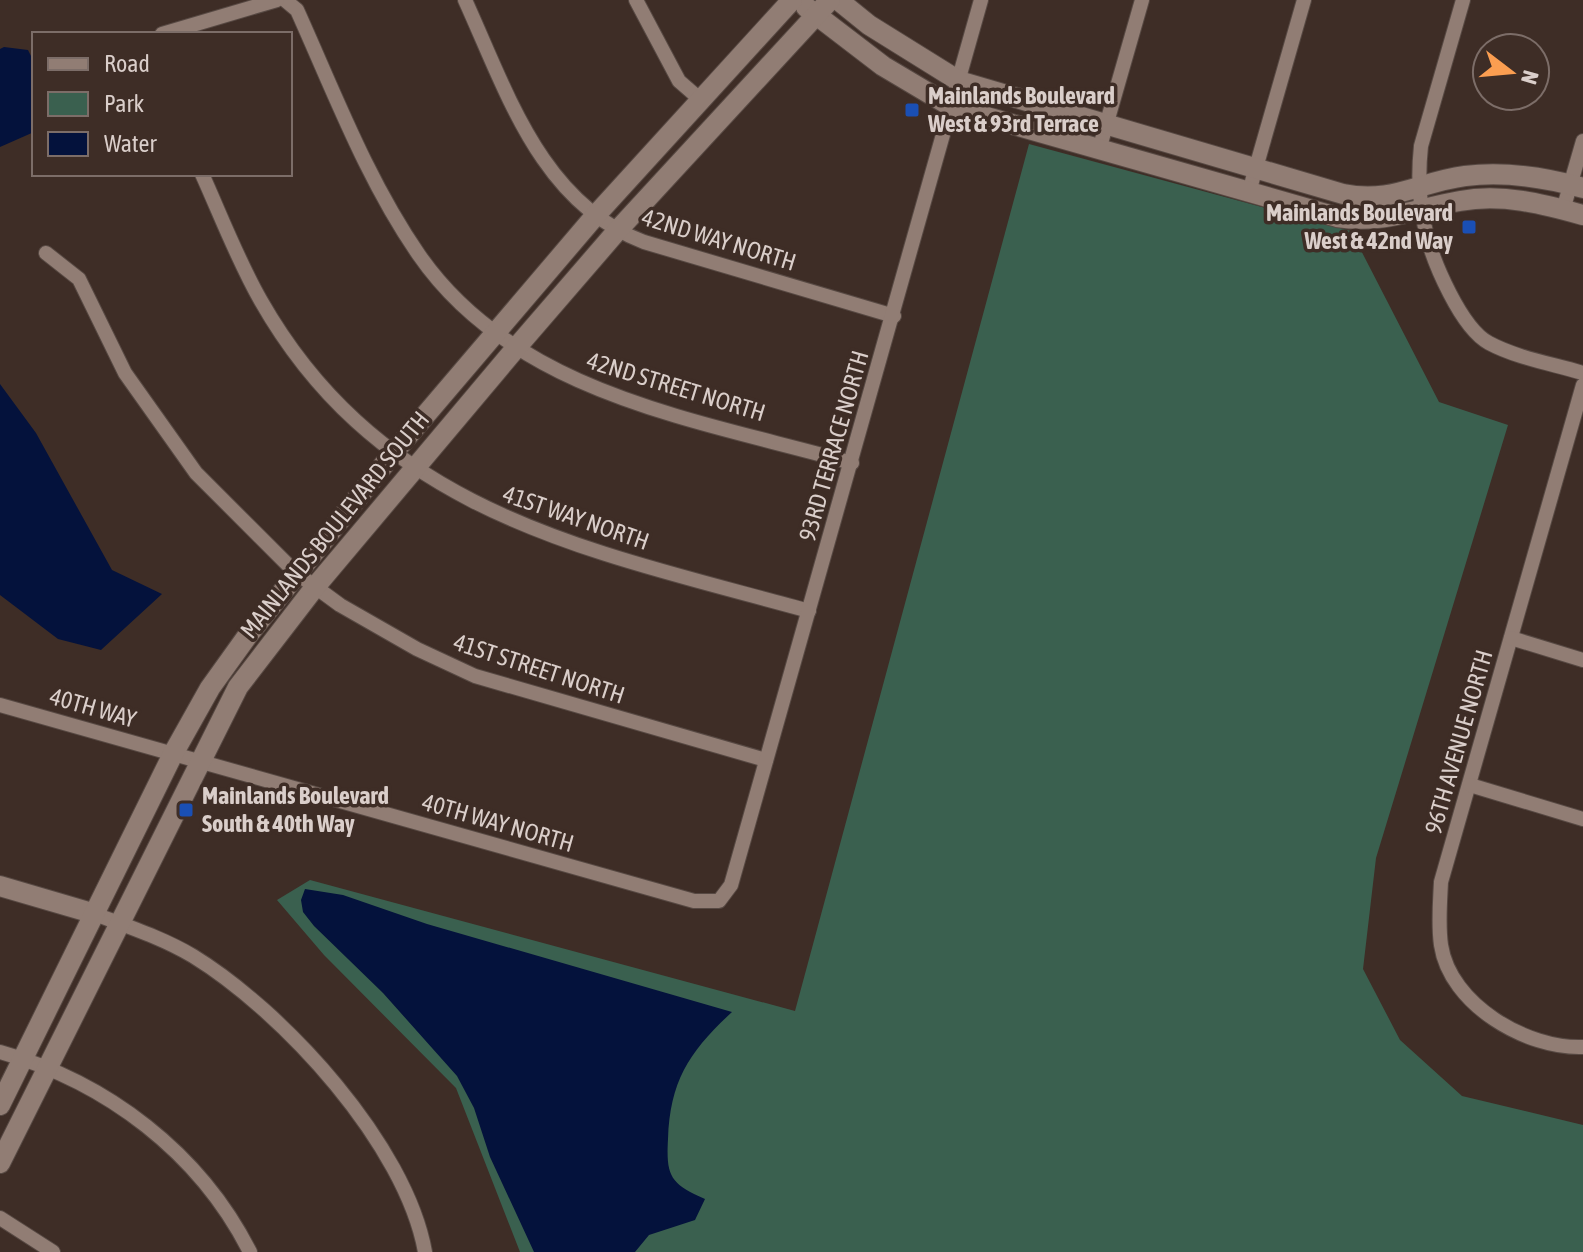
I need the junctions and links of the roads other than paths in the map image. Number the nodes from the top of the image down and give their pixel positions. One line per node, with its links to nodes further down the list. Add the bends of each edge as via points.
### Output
1 (277, 0): 12 (street)
2 (285, 0): 30 (street, 42ND STREET NORTH, via 297,10 390,211 421,258)
3 (465, 0): 26 (street, 42ND WAY NORTH, via 523,128 546,165)
4 (636, 0): 14 (street, via 679,81)
5 (794, 0): 11 (street); 14 (street, MAINLANDS BOULEVARD SOUTH)
6 (838, 0): 13 (street)
7 (981, 0): 13 (street, 93RD TERRACE NORTH)
8 (1142, 0): 16 (street)
9 (1304, 0): 19 (street)
10 (1463, 0): 22 (street, via 1421,146)
11 (822, 8): 15 (street, via 883,66); 27 (street, MAINLANDS BOULEVARD SOUTH)
12 (169, 32)
13 (959, 81): 15 (street, 93RD TERRACE NORTH); 16 (street)
14 (702, 101): 26 (street, MAINLANDS BOULEVARD SOUTH)
15 (952, 107): 18 (street); 29 (street, 93RD TERRACE NORTH)
16 (1106, 126): 18 (street); 19 (street)
17 (1583, 141): 21 (street)
18 (1099, 150): 23 (street)
19 (1256, 168): 22 (street, via 1365,198); 23 (street)
20 (203, 176): 34 (street, 41ST WAY NORTH, via 261,300 288,343 351,414)
21 (1577, 186): 22 (street, via 1506,173 1462,176); 25 (street)
22 (1420, 188): 24 (street)
23 (1249, 192): 24 (street, via 1364,221)
24 (1422, 210): 25 (street, via 1495,198); 32 (street, via 1426,234 1472,330 1487,343)
25 (1573, 213)
26 (595, 216): 27 (street, 42ND WAY NORTH); 30 (street, MAINLANDS BOULEVARD SOUTH)
27 (617, 231): 29 (street, 42ND WAY NORTH); 31 (street, MAINLANDS BOULEVARD SOUTH)
28 (46, 253): 37 (street, 41ST STREET NORTH, via 79,279 125,373 168,437 216,496)
29 (894, 316): 35 (street, 93RD TERRACE NORTH)
30 (496, 335): 31 (street, 42ND STREET NORTH); 34 (street, MAINLANDS BOULEVARD SOUTH)
31 (516, 348): 35 (street, 42ND STREET NORTH, via 583,384); 36 (street, MAINLANDS BOULEVARD SOUTH)
32 (1583, 373)
33 (1583, 385): 40 (street, 96TH AVENUE NORTH)
34 (394, 452): 36 (street, 41ST WAY NORTH); 37 (street, MAINLANDS BOULEVARD SOUTH)
35 (852, 463): 39 (street, 93RD TERRACE NORTH)
36 (415, 467): 38 (street, MAINLANDS BOULEVARD SOUTH); 39 (street, 41ST WAY NORTH, via 482,508 536,532)
37 (295, 572): 38 (street, 41ST STREET NORTH); 43 (street, MAINLANDS BOULEVARD SOUTH, via 210,688)
38 (315, 587): 44 (street, 41ST STREET NORTH, via 417,649 475,676); 45 (street, MAINLANDS BOULEVARD SOUTH, via 238,687)
39 (809, 611): 44 (street, 93RD TERRACE NORTH)
40 (1511, 638): 41 (street); 46 (street, 96TH AVENUE NORTH)
41 (1583, 660)
42 (0, 705): 43 (street, 40TH WAY)
43 (173, 754): 45 (street, 40TH WAY NORTH); 50 (street, MAINLANDS BOULEVARD SOUTH)
44 (766, 760): 49 (street, 93RD TERRACE NORTH, via 731,885)
45 (198, 761): 49 (street, 40TH WAY NORTH, via 694,901); 51 (street, MAINLANDS BOULEVARD SOUTH)
46 (1470, 785): 47 (street); 52 (street, 96TH AVENUE NORTH, via 1441,882 1441,948 1462,986 1488,1016 1534,1040)
47 (1583, 819)
48 (0, 886): 50 (street)
49 (719, 901)
50 (92, 913): 51 (street); 54 (street, MAINLANDS BOULEVARD SOUTH)
51 (118, 922): 55 (street, MAINLANDS BOULEVARD SOUTH); 61 (street, via 192,956 280,1024 358,1114 393,1170 422,1233)
52 (1576, 1048)
53 (0, 1052): 54 (street)
54 (23, 1058): 55 (street); 56 (street, MAINLANDS BOULEVARD SOUTH)
55 (45, 1068): 57 (street, MAINLANDS BOULEVARD SOUTH); 60 (street, via 142,1121 196,1169)
56 (0, 1105)
57 (0, 1163)
58 (0, 1218): 59 (street)
59 (53, 1252)
60 (250, 1252)
61 (425, 1252)

